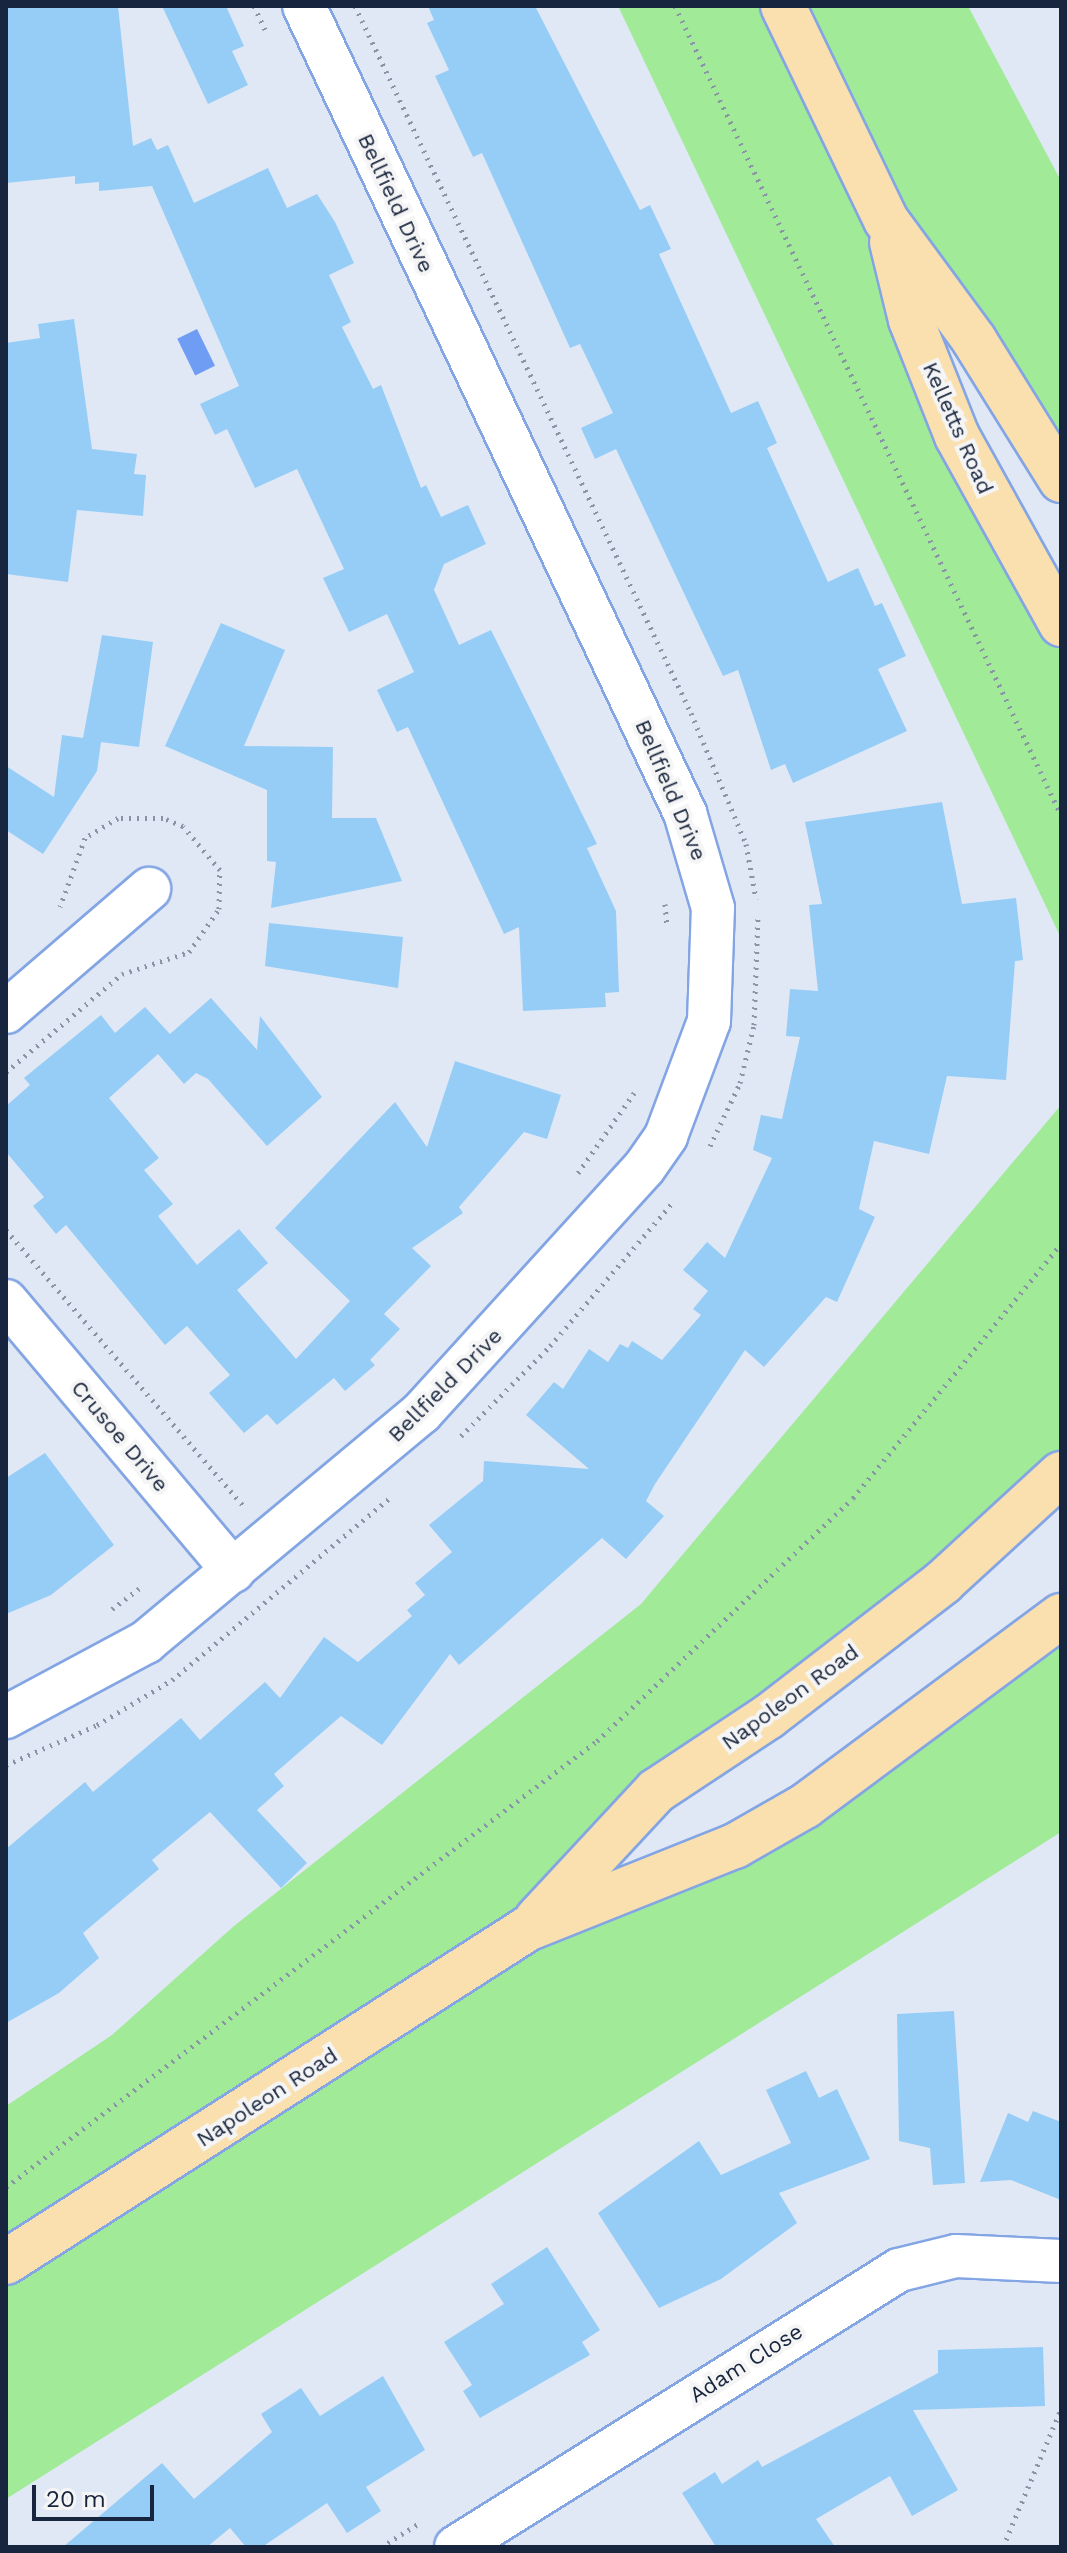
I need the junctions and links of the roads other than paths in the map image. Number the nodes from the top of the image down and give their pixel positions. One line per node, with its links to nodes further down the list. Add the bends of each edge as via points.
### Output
1 (304, 6): 10 (street, Bellfield Drive, via 685,813 706,875 716,944 709,1021 696,1065 666,1136 644,1168 431,1403)
2 (783, 6): 3 (main road, Kelletts Road)
3 (886, 220): 4 (main road, Kelletts Road, via 974,340); 5 (main road, Kelletts Road, via 911,320 957,436)
4 (1061, 480)
5 (1061, 624)
6 (149, 889): 7 (street)
7 (6, 1012)
8 (6, 1301): 10 (street, Crusoe Drive)
9 (1061, 1474): 13 (main road, Napoleon Road, via 943,1582 768,1717 656,1791)
10 (233, 1571): 12 (street, Bellfield Drive, via 146,1642)
11 (1061, 1616): 13 (main road, Napoleon Road, via 805,1806 735,1846)
12 (6, 1717)
13 (527, 1929): 15 (main road, Napoleon Road)
14 (1061, 2261): 16 (street, Adam Close, via 956,2256 899,2270)
15 (6, 2262)
16 (456, 2547)

